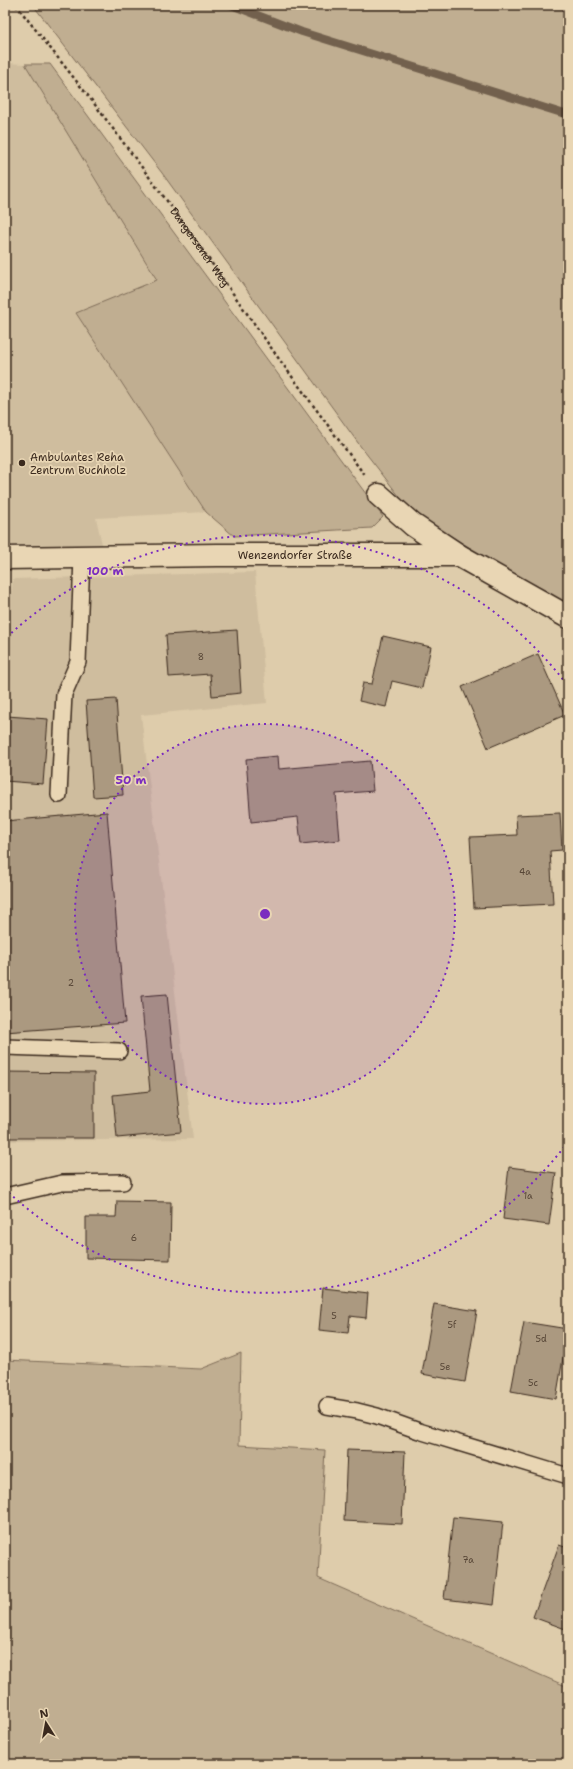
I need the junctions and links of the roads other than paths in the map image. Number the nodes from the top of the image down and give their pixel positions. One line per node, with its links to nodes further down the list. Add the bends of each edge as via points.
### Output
1 (374, 487): 2 (street, via 413,525)
2 (458, 555): 3 (street, Wenzendorfer Straße); 5 (street, Wenzendorfer Straße)
3 (82, 557): 4 (street, Wenzendorfer Straße); 6 (lane, via 78,662 64,694)
4 (5, 558)
5 (568, 617)
6 (59, 795)
7 (5, 1047): 8 (lane)
8 (119, 1051)
9 (123, 1182): 10 (lane, via 62,1183)
10 (5, 1196)
11 (327, 1406): 12 (lane, via 357,1410)
12 (568, 1476)

